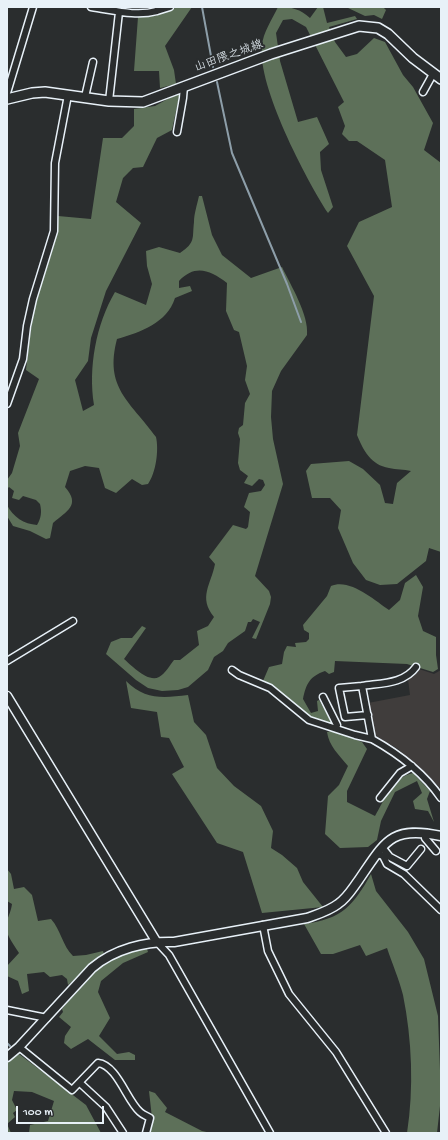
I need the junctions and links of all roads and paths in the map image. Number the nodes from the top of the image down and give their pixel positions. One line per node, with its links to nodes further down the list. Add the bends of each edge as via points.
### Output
1 (33, 7): 10 (street)
2 (94, 7): 5 (street)
3 (170, 7): 4 (street)
4 (158, 9): 5 (street, via 146,14)
5 (119, 12): 14 (street)
6 (93, 62): 12 (street)
7 (437, 77): 8 (main road, 山田隈之城線, via 412,58 388,34 378,28 359,26); 9 (street)
8 (184, 86): 14 (main road, 山田隈之城線, via 143,102); 15 (street)
9 (423, 92)
10 (7, 93)
11 (68, 95): 12 (main road, 山田隈之城線); 13 (main road, 山田隈之城線, via 32,93); 16 (street, via 55,163 54,231 33,299 23,359)
12 (85, 98): 14 (main road, 山田隈之城線)
13 (7, 99)
14 (109, 101)
15 (177, 132)
16 (7, 404)
17 (72, 621): 18 (street)
18 (7, 661)
19 (416, 667): 21 (street, via 411,675 402,680)
20 (232, 670): 26 (street, via 270,688 309,720)
21 (362, 686): 24 (street); 25 (street, via 339,688)
22 (7, 696): 39 (street)
23 (323, 697): 26 (street)
24 (368, 715): 25 (street); 27 (street)
25 (346, 717): 26 (street)
26 (336, 726): 27 (street, via 355,736)
27 (372, 739): 28 (street, via 395,752)
28 (412, 766): 29 (street, via 400,773); 30 (street)
29 (380, 798)
30 (441, 798)
31 (425, 833): 32 (street); 33 (street, via 404,833 389,840); 35 (street, via 425,838)
32 (441, 836)
33 (382, 847): 34 (street, via 390,856 407,866); 36 (street)
34 (421, 849)
35 (436, 851)
36 (376, 854): 37 (street, via 383,856 387,864 404,874); 38 (street, via 349,894 338,904 307,918)
37 (441, 910)
38 (263, 925): 39 (street, via 174,942); 48 (street, via 268,951 289,994 336,1052)
39 (156, 941): 41 (street, via 116,952 102,959); 47 (street, via 169,955)
40 (7, 1010): 41 (street)
41 (47, 1018): 42 (street)
42 (19, 1047): 43 (street); 44 (street, via 72,1090)
43 (7, 1058)
44 (80, 1083): 45 (street, via 106,1107); 46 (street, via 98,1063 102,1063 116,1077 139,1112 150,1118)
45 (123, 1133)
46 (146, 1133)
47 (270, 1133)
48 (386, 1133)

